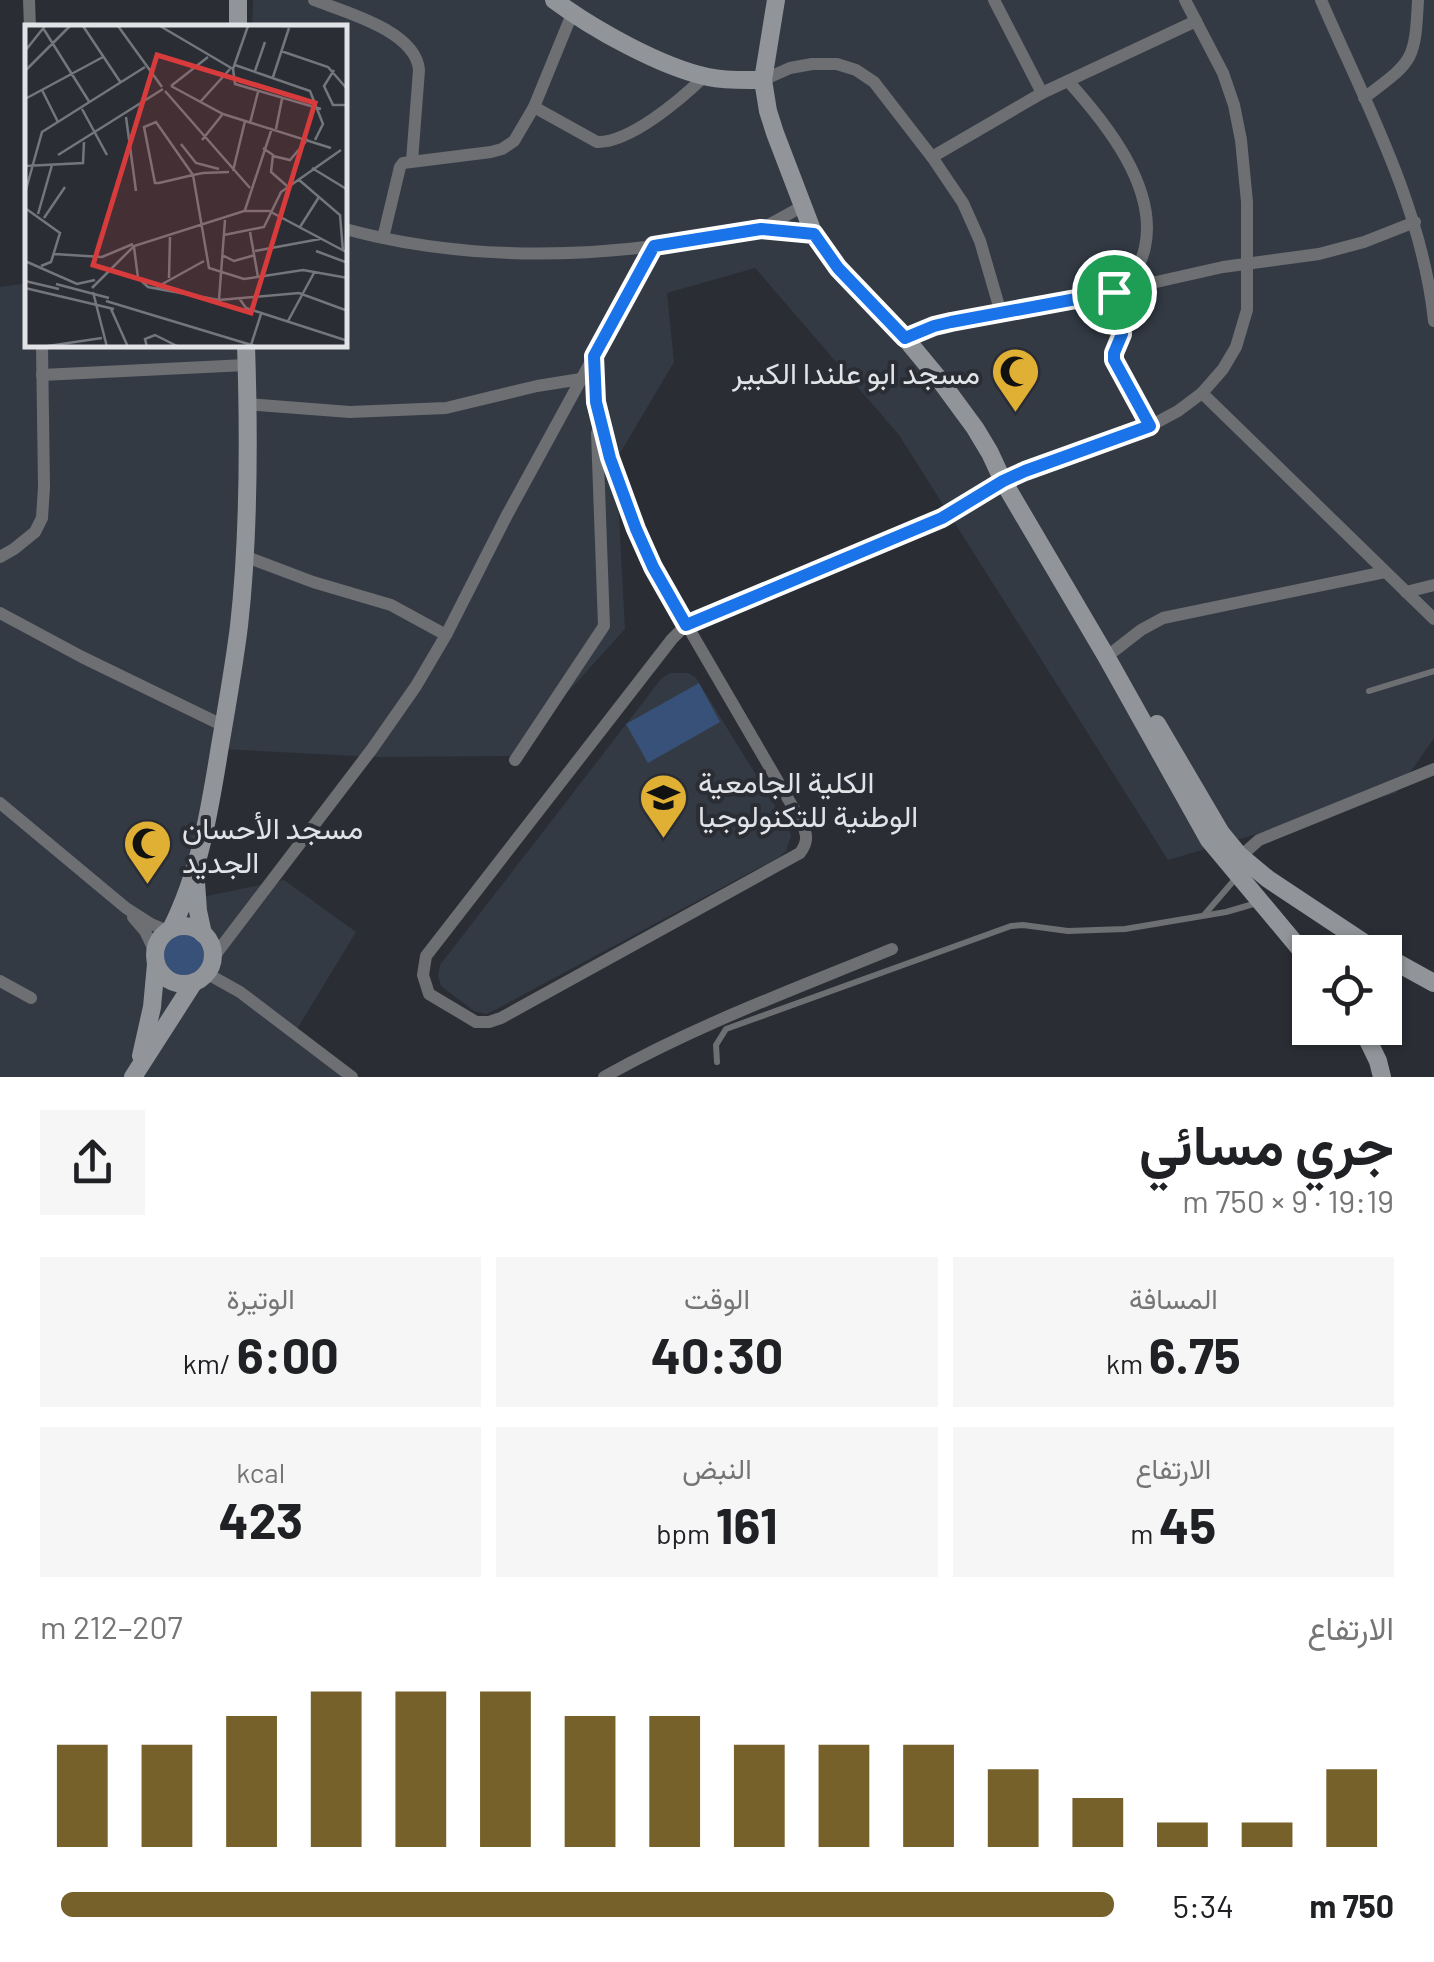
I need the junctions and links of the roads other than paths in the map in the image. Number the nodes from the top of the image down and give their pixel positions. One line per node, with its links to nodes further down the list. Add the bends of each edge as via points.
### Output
1 (29, 0): 11 (street)
2 (314, 0): 19 (street, via 390,32 414,54 419,70)
3 (554, 0): 9 (street)
4 (776, 0): 13 (street)
5 (994, 0): 15 (street)
6 (1185, 0): 10 (street)
7 (1321, 0): 16 (street)
8 (1418, 0): 16 (street, via 1411,57)
9 (572, 14): 12 (street); 17 (street)
10 (1196, 21): 14 (street); 27 (street, via 1234,105)
11 (30, 25)
12 (704, 76): 13 (street); 17 (street, via 656,116 608,143)
13 (763, 80): 18 (street, via 812,64 856,70 874,82); 20 (street)
14 (1068, 81): 15 (street); 28 (street, via 1117,141 1144,202 1144,250)
15 (1042, 93): 18 (street)
16 (1364, 98): 21 (street)
17 (534, 107): 19 (street, via 502,149)
18 (932, 157): 29 (street, via 980,240)
19 (412, 161): 25 (street, via 400,167)
20 (803, 206): 22 (street); 24 (street)
21 (1415, 222): 27 (street, via 1318,254); 30 (street)
22 (761, 229): 24 (street); 26 (street)
23 (348, 230): 25 (street)
24 (814, 234): 31 (street)
25 (384, 238): 26 (street, via 489,253)
26 (654, 246): 34 (street)
27 (1248, 262): 28 (street); 38 (street, via 1247,310 1236,347)
28 (1119, 290): 29 (street); 41 (street, via 1122,334 1114,360)
29 (1000, 313): 31 (street)
30 (1434, 321)
31 (905, 338): 42 (street)
32 (42, 348): 36 (street)
33 (246, 348): 35 (street)
34 (594, 356): 37 (street); 39 (street)
35 (246, 364): 36 (street); 40 (street)
36 (42, 375): 44 (street, via 42,518 35,532)
37 (582, 379): 40 (street, via 446,408 350,412); 51 (street)
38 (1202, 393): 41 (street); 45 (street)
39 (596, 402): 50 (street, via 636,529); 56 (street, via 604,626)
40 (246, 404): 43 (street)
41 (1150, 426): 42 (street)
42 (1007, 479): 50 (street, via 942,518); 52 (street); 59 (street, via 1198,823)
43 (244, 556): 51 (street, via 391,605); 55 (street)
44 (0, 557)
45 (1385, 572): 47 (street); 52 (street, via 1163,618)
46 (1434, 585): 47 (street)
47 (1406, 592): 49 (street)
48 (0, 613): 55 (street)
49 (1434, 618)
50 (686, 625): 50 (street, via 426,956 422,976 429,994 476,1022 489,1022 806,845 801,821)
51 (446, 635): 71 (street, via 372,749)
52 (1114, 651): 59 (street)
53 (1434, 672): 54 (lane)
54 (1369, 691)
55 (224, 726): 60 (street)
56 (515, 760)
57 (1434, 769): 59 (street, via 1260,840)
58 (0, 803): 62 (street)
59 (1239, 866): 61 (street); 63 (lane); 66 (street)
60 (196, 867): 64 (street); 65 (street)
61 (1260, 902): 63 (lane); 67 (street)
62 (126, 908): 64 (street); 69 (street)
63 (1204, 915): 76 (lane, via 1125,928 1011,926 726,1028 716,1045)
64 (170, 930): 65 (street, via 188,926); 69 (street, via 158,941)
65 (203, 934): 71 (street, via 212,950)
66 (1345, 935)
67 (1292, 940)
68 (892, 949): 79 (street, via 709,1024)
69 (156, 958): 71 (street, via 162,974 182,984); 77 (street)
70 (1402, 967): 73 (street)
71 (204, 971): 77 (street); 78 (street)
72 (0, 981): 74 (street)
73 (1434, 983)
74 (31, 998)
75 (1370, 1045): 80 (street)
76 (717, 1062)
77 (136, 1072)
78 (352, 1077)
79 (604, 1077)
80 (1382, 1077)

